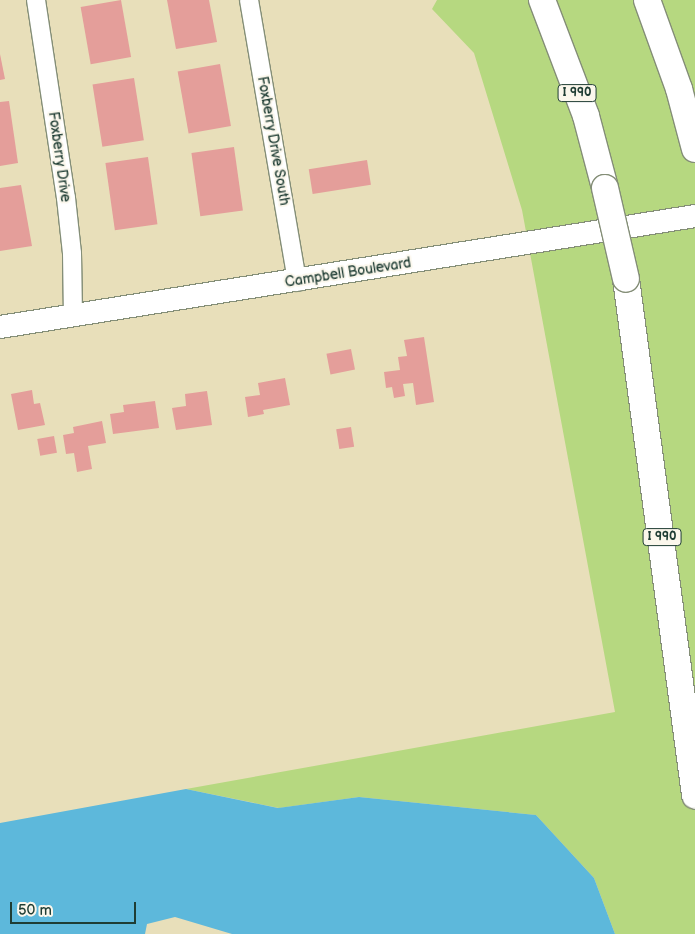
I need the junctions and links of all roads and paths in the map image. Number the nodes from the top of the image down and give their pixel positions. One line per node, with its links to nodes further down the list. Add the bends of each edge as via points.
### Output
1 (36, 0): 8 (street, Foxberry Drive, via 68,217)
2 (249, 0): 7 (street, Foxberry Drive South)
3 (542, 0): 10 (highway, I 990, bridge, via 586,116 626,279)
4 (647, 0): 5 (highway, via 679,89)
5 (695, 148)
6 (695, 216): 7 (main road, Campbell Boulevard)
7 (297, 282): 8 (main road, Campbell Boulevard)
8 (73, 315): 9 (main road, Campbell Boulevard)
9 (0, 327)
10 (695, 795)

